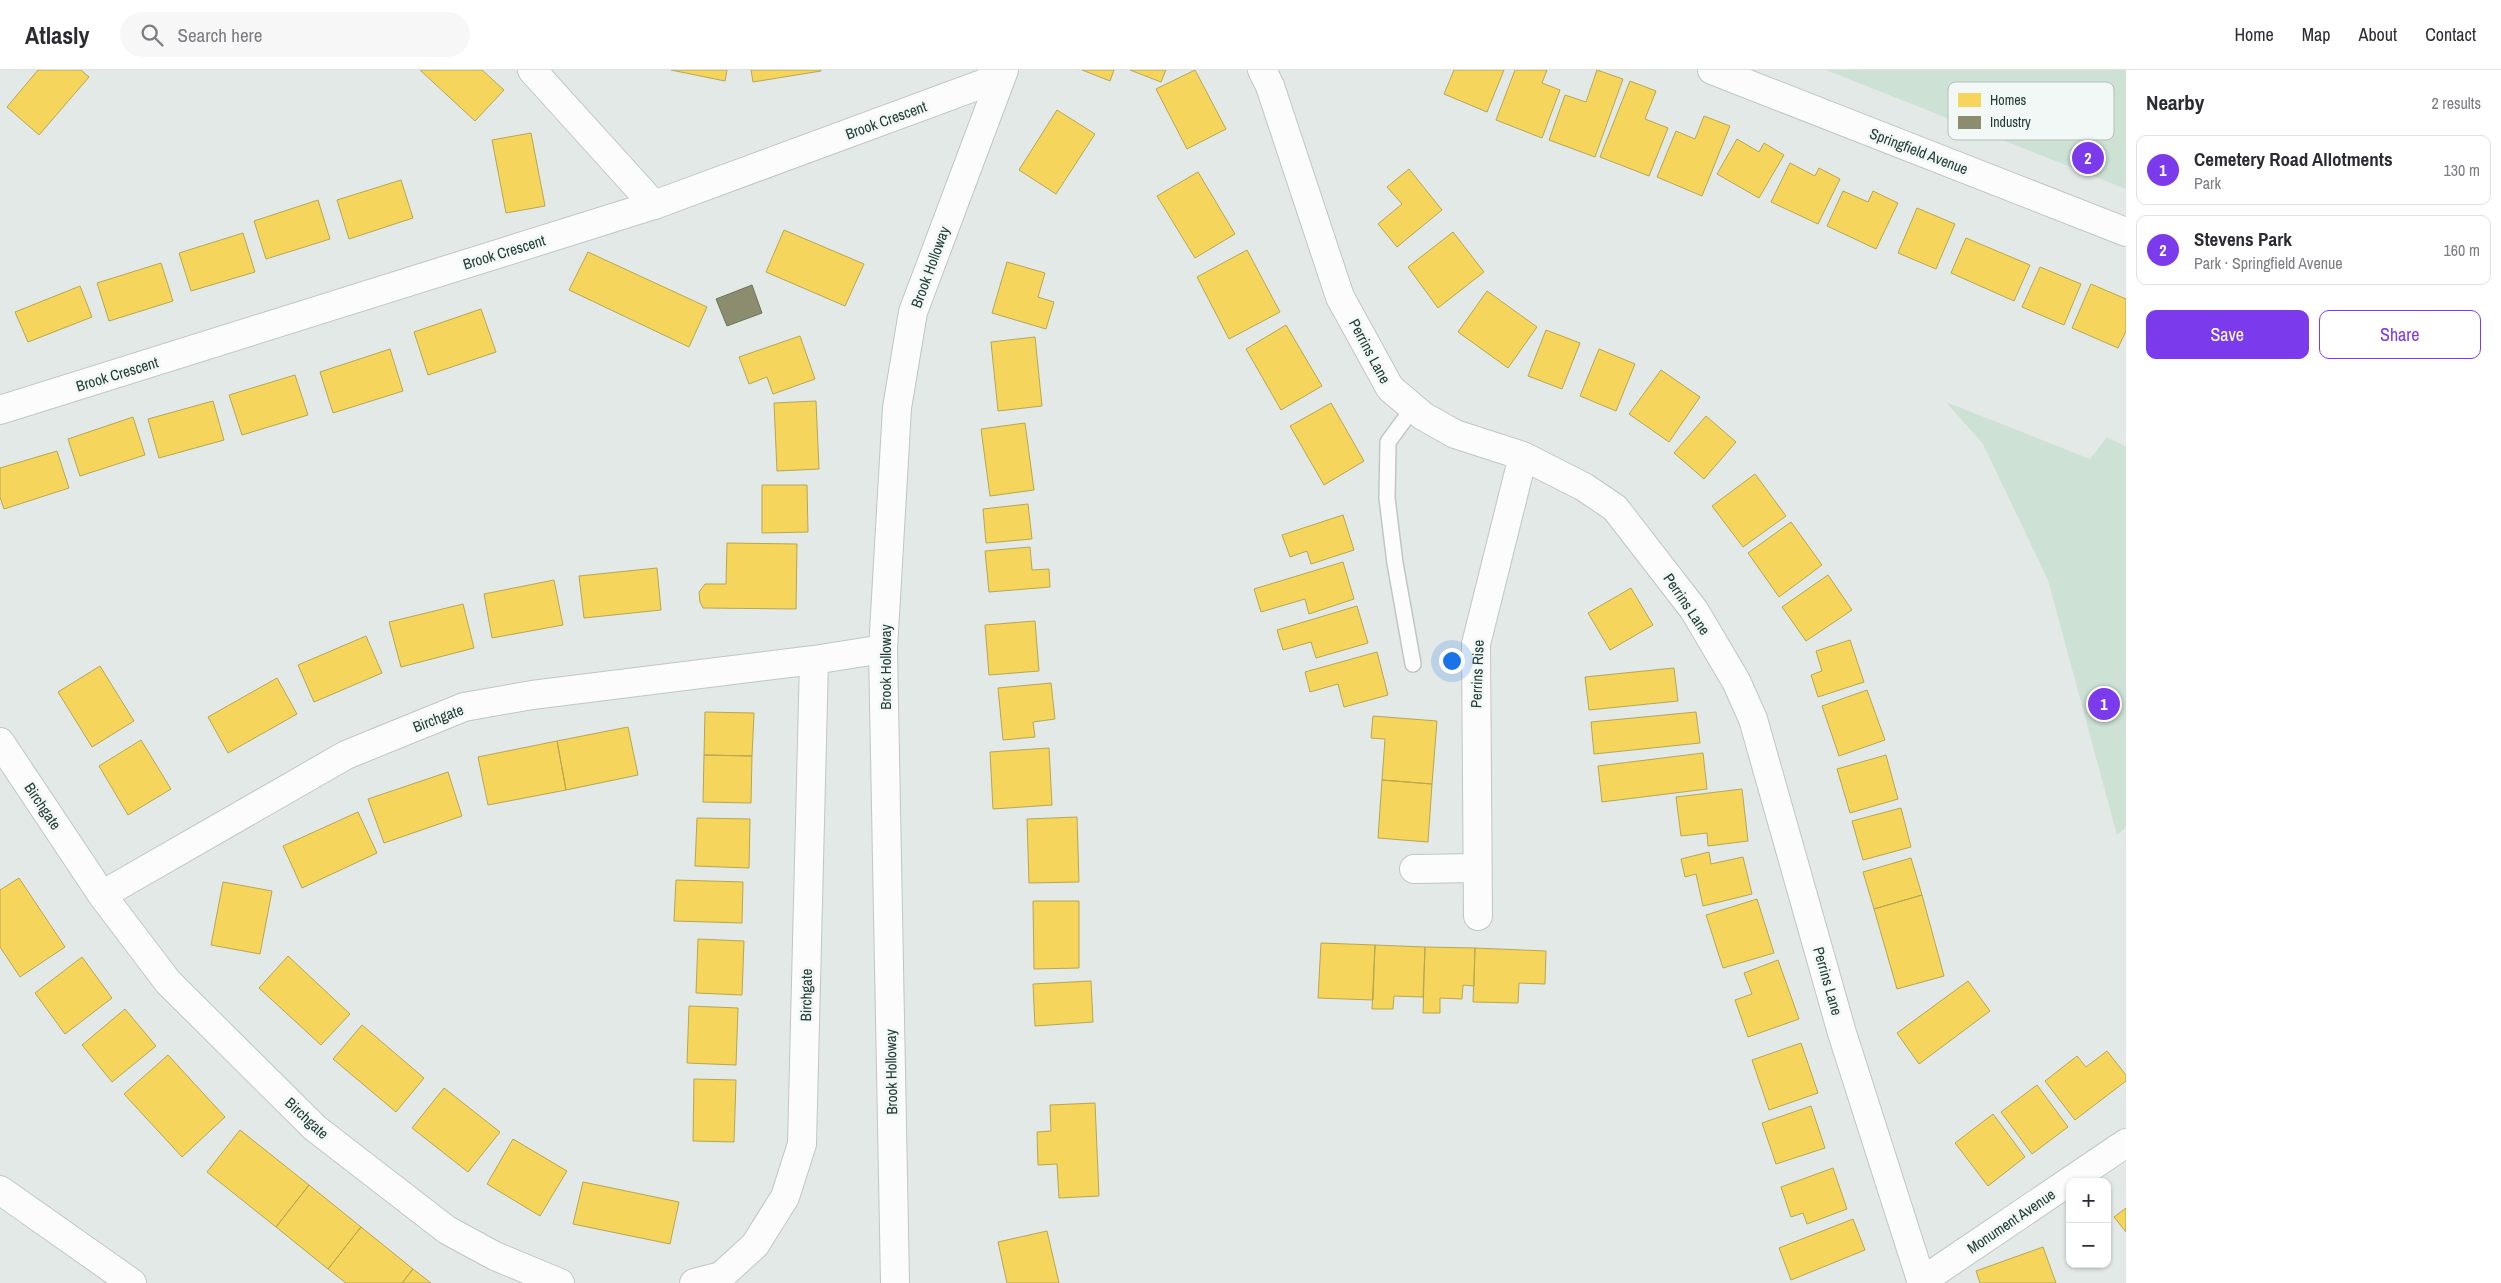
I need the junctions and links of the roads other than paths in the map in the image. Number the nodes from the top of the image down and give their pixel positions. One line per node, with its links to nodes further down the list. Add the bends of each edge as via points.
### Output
1 (532, 70): 5 (street)
2 (1262, 70): 7 (street, Perrins Lane, via 1340,297 1390,388)
3 (1712, 70): 6 (street, Springfield Avenue)
4 (1003, 74): 5 (street, Brook Crescent); 10 (street, Brook Holloway, via 913,312 897,408)
5 (654, 205): 8 (street, Brook Crescent)
6 (2126, 232)
7 (1413, 408): 9 (street, Perrins Lane, via 1456,434); 12 (lane, via 1388,442 1387,498)
8 (0, 410)
9 (1523, 456): 14 (street, Perrins Rise, via 1476,644); 21 (street, Perrins Lane, via 1584,487 1615,508 1694,610 1736,681 1753,719 1842,1032)
10 (883, 649): 11 (street, Birchgate); 25 (street, Brook Holloway)
11 (814, 660): 16 (street, Birchgate, via 532,695 464,707 346,755); 20 (street, Birchgate, via 802,1144 785,1197 755,1245)
12 (1412, 664)
13 (0, 742): 16 (street, Birchgate)
14 (1477, 868): 15 (street); 17 (street, Perrins Rise)
15 (1414, 869)
16 (102, 895): 23 (street, Birchgate, via 168,982 315,1128 447,1230 496,1256)
17 (1478, 916)
18 (2126, 1143): 21 (street, Monument Avenue)
19 (0, 1190): 22 (street)
20 (722, 1279): 24 (street, Birchgate)
21 (1922, 1282)
22 (132, 1283)
23 (560, 1283)
24 (694, 1283)
25 (895, 1283)

